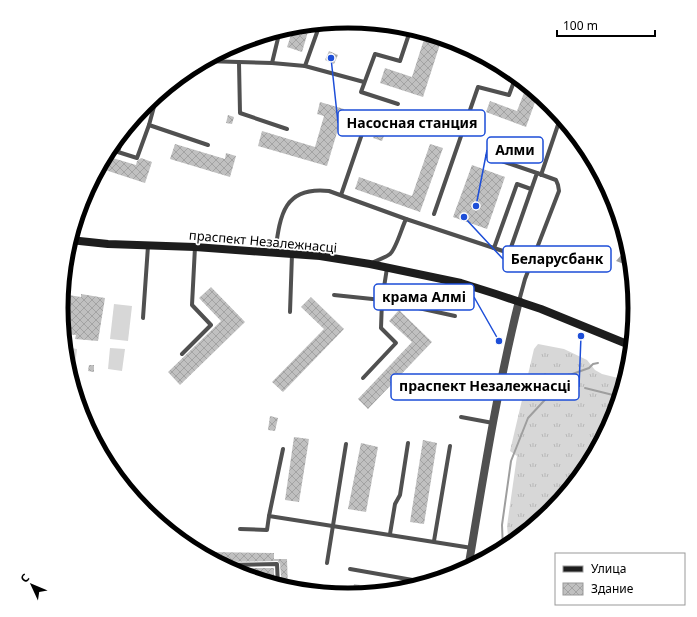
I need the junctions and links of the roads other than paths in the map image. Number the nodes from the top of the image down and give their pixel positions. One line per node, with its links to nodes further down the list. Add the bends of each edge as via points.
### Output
1 (318, 30): 7 (lane)
2 (409, 35): 8 (lane, via 400,61 375,54)
3 (278, 37): 6 (lane)
4 (216, 62): 5 (lane)
5 (239, 63): 6 (lane); 15 (lane, via 240,113)
6 (272, 63): 7 (lane)
7 (305, 66): 8 (lane)
8 (364, 82): 10 (lane, via 361,92)
9 (514, 82): 22 (lane, via 509,95 478,86)
10 (398, 104)
11 (154, 107): 13 (lane)
12 (558, 123): 19 (lane)
13 (149, 125): 16 (lane); 17 (lane, via 137,158 118,152)
14 (364, 125): 21 (lane)
15 (287, 129)
16 (208, 145)
17 (120, 147)
18 (487, 156): 19 (lane)
19 (539, 174): 20 (lane); 34 (lane, via 556,180 559,191)
20 (531, 189): 27 (lane, via 517,184); 27 (lane, via 509,253)
21 (341, 195): 23 (lane); 28 (lane, via 315,190 302,193 292,200 284,210 280,222)
22 (434, 214)
23 (406, 219): 27 (lane); 30 (lane, via 396,246 390,254)
24 (77, 241): 25 (main road, праспект Незалежнасці)
25 (148, 245): 26 (main road, праспект Незалежнасці); 37 (lane)
26 (195, 247): 28 (main road, праспект Незалежнасці); 39 (lane, via 192,305 211,325)
27 (494, 248)
28 (275, 252): 29 (main road, праспект Незалежнасці)
29 (292, 254): 30 (main road, праспект Незалежнасці); 35 (lane)
30 (370, 264): 31 (main road, праспект Незалежнасці)
31 (387, 268): 33 (lane); 34 (main road, праспект Незалежнасці, via 461,283)
32 (334, 295): 33 (lane)
33 (382, 300): 36 (lane); 40 (lane, via 381,328 396,343)
34 (519, 301): 38 (main road, праспект Незалежнасці); 42 (street)
35 (290, 312)
36 (455, 316)
37 (143, 318)
38 (627, 344)
39 (182, 354)
40 (363, 378)
41 (461, 417): 42 (lane)
42 (493, 423): 52 (street)
43 (408, 443): 50 (lane, via 400,495 395,504)
44 (346, 444): 48 (lane)
45 (450, 446): 51 (lane)
46 (283, 449): 47 (lane)
47 (269, 516): 48 (lane); 49 (lane, via 267,530)
48 (333, 526): 50 (lane); 54 (lane)
49 (240, 530)
50 (390, 534): 51 (lane)
51 (434, 541): 52 (lane)
52 (472, 548): 53 (street)
53 (469, 562)
54 (327, 563)
55 (234, 565): 57 (lane, via 277,564)
56 (350, 570): 58 (lane)
57 (278, 579)
58 (415, 581)

